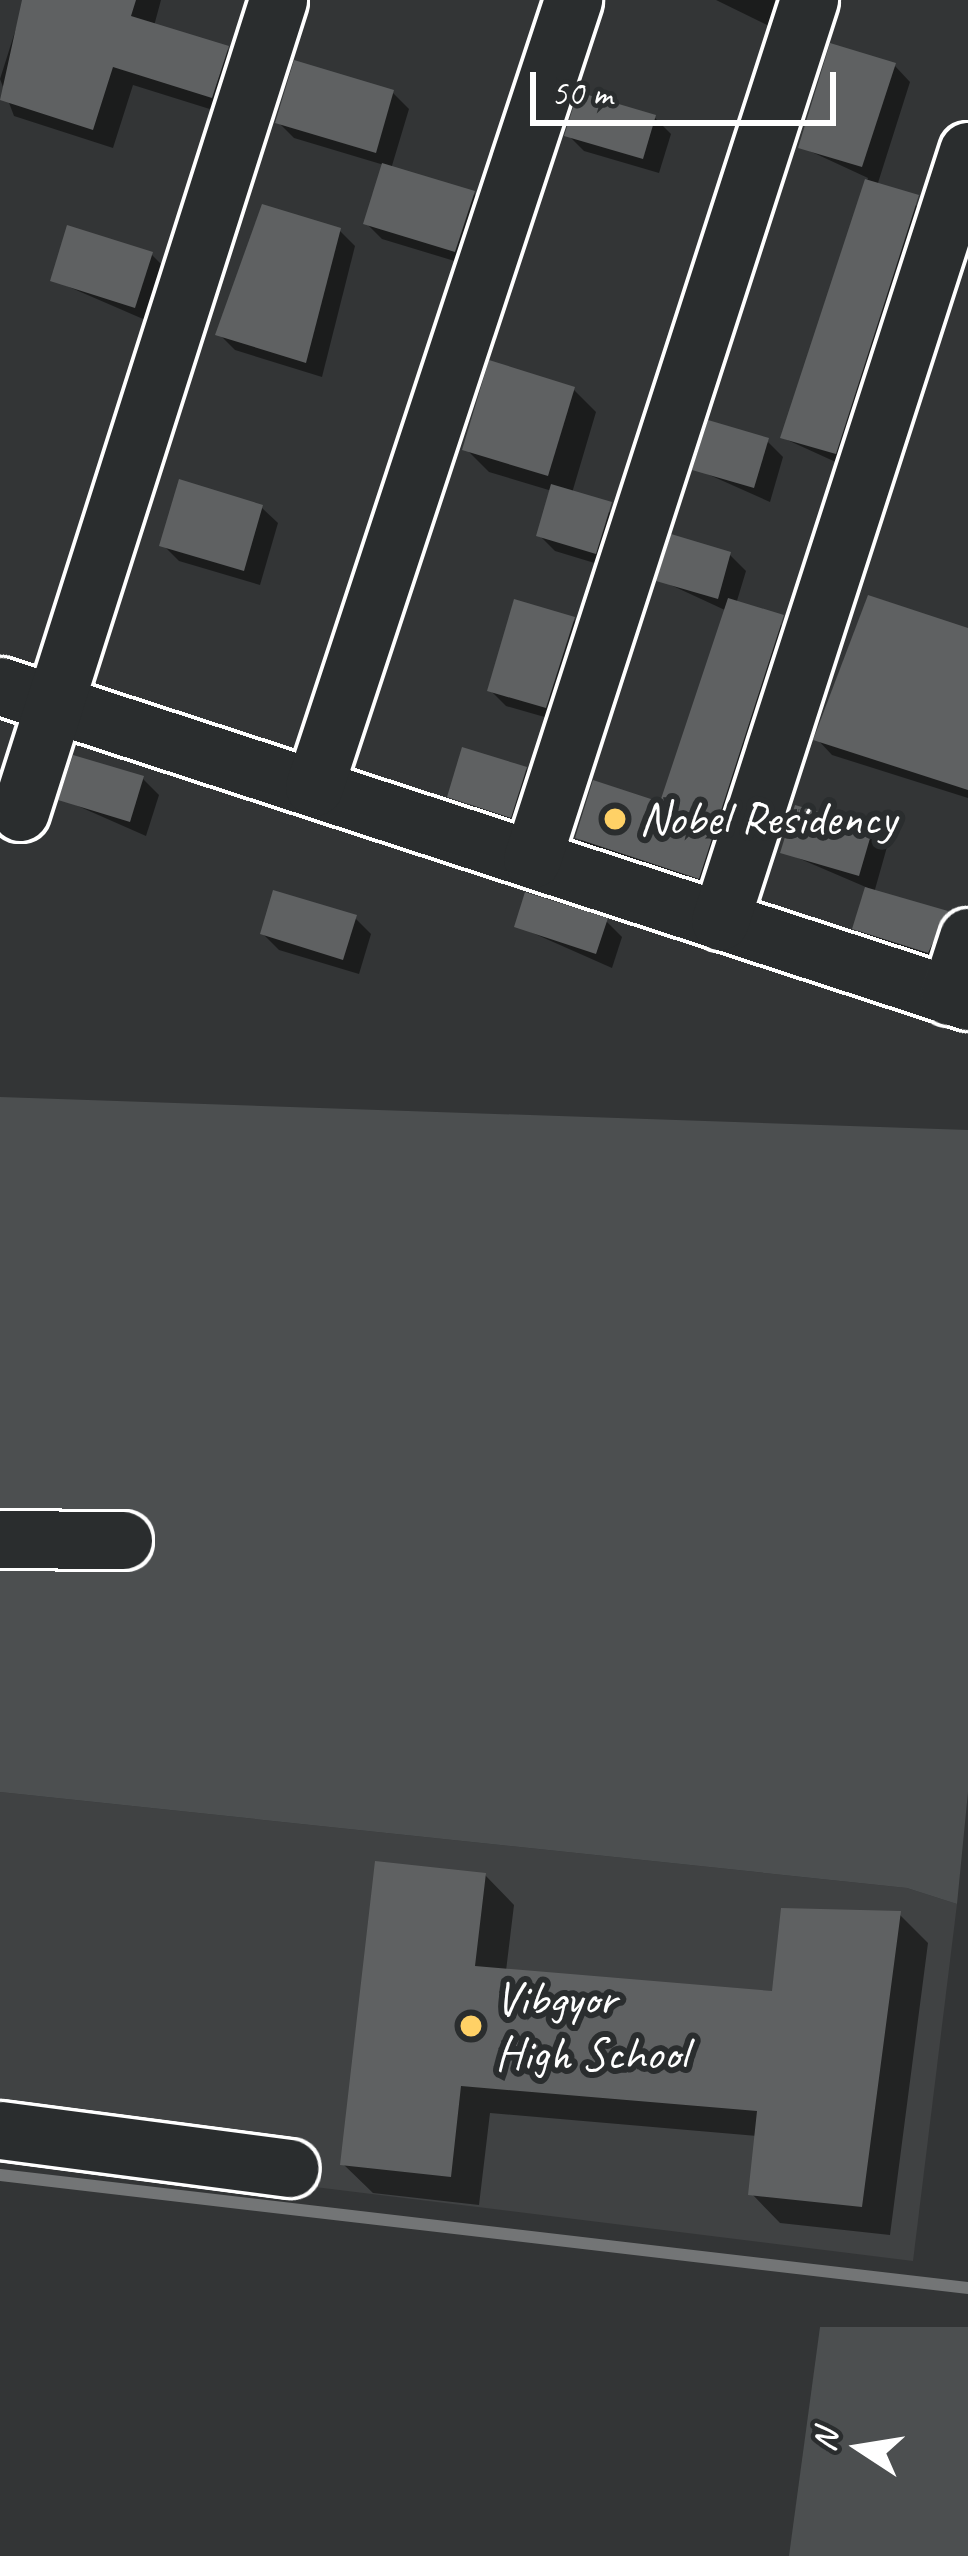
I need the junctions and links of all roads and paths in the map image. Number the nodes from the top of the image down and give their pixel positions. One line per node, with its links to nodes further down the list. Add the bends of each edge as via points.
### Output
1 (278, 0): 6 (street)
2 (573, 0): 7 (street)
3 (809, 0): 9 (street)
4 (968, 152): 10 (street)
5 (0, 686): 6 (street)
6 (56, 703): 7 (street); 8 (street)
7 (314, 787): 9 (street)
8 (20, 812)
9 (532, 859): 10 (street)
10 (720, 921): 12 (street)
11 (968, 937): 12 (street)
12 (959, 999)
13 (0, 1539): 14 (street)
14 (123, 1540)
15 (0, 2130): 16 (street)
16 (290, 2168)

